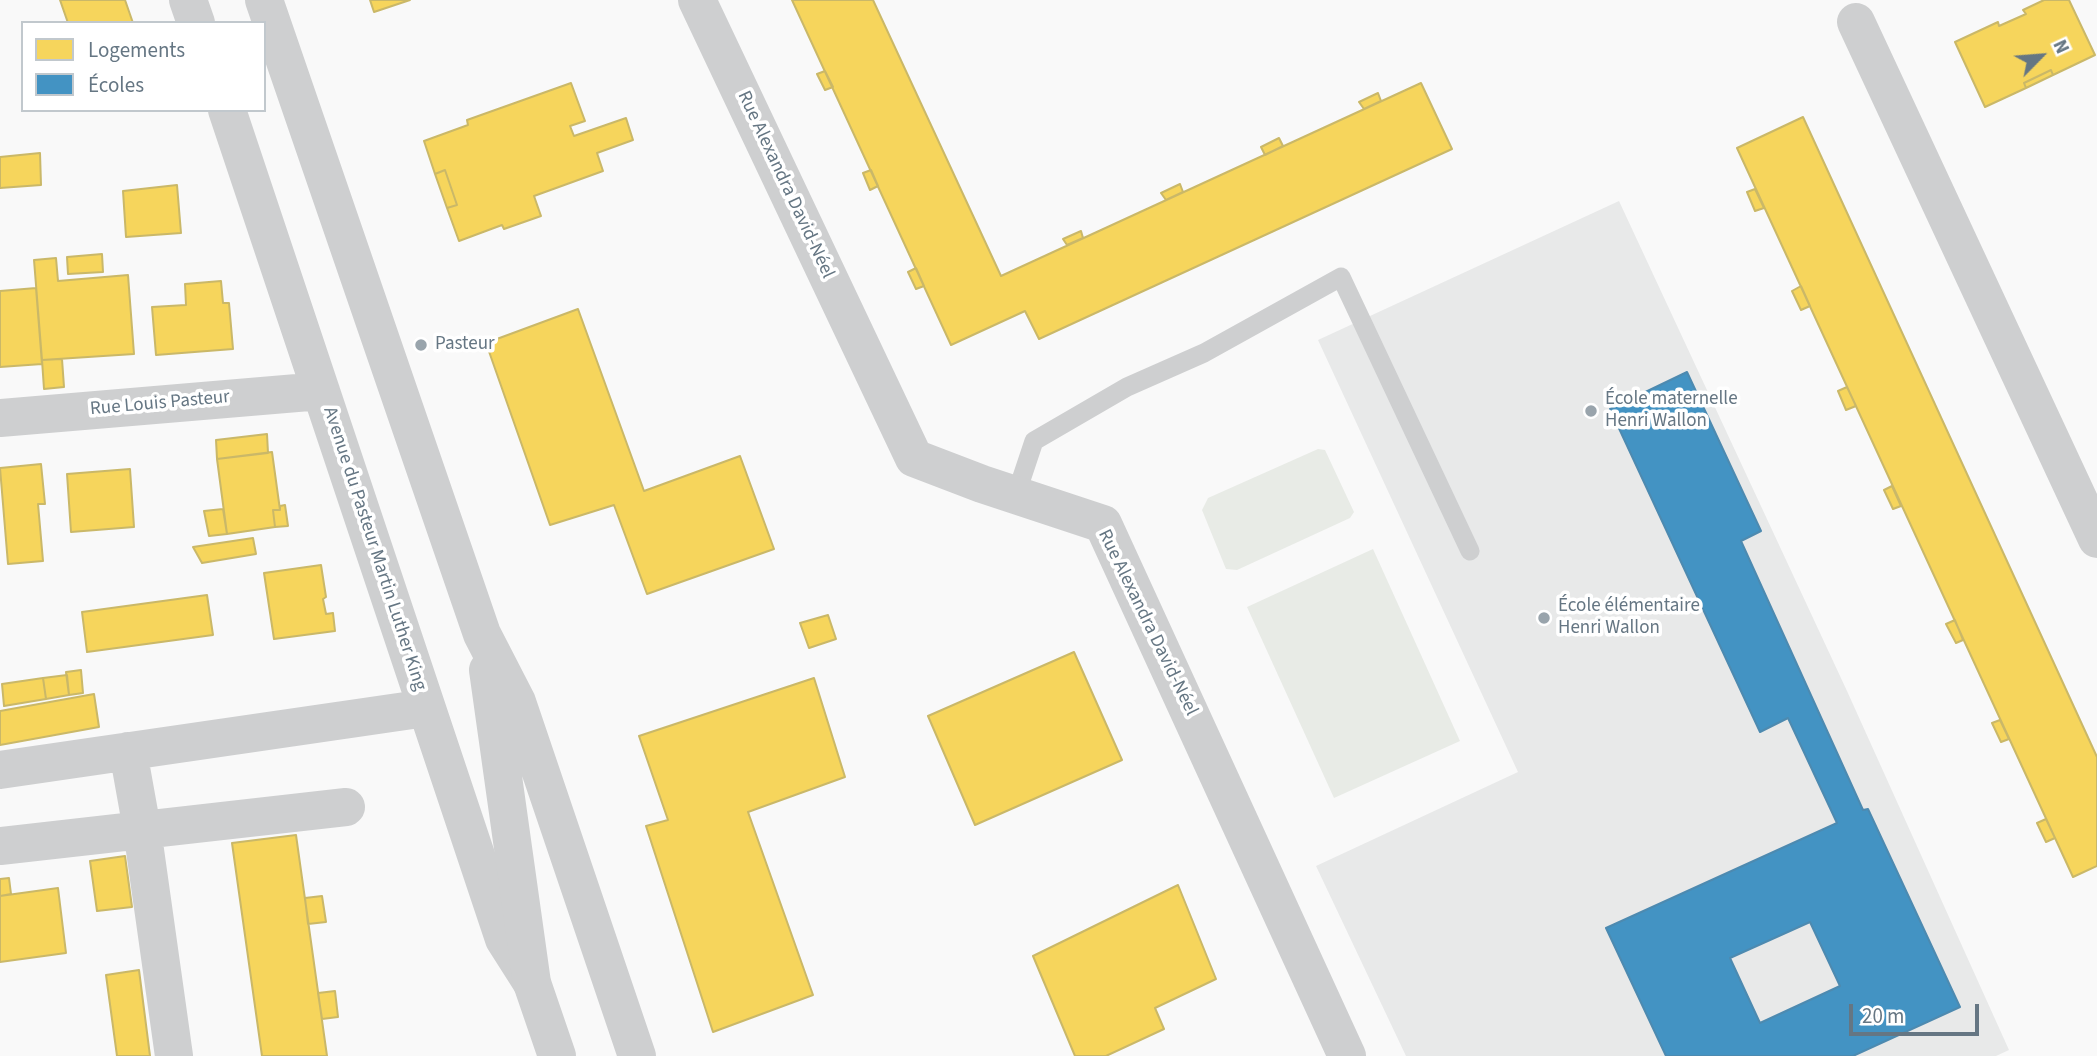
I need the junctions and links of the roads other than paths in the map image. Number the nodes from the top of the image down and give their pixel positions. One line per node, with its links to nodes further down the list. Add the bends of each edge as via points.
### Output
1 (188, 0): 4 (street)
2 (264, 0): 12 (street, Avenue du Pasteur Martin Luther King)
3 (697, 0): 9 (street, Rue Alexandra David-Néel, via 914,458)
4 (195, 21)
5 (1856, 22): 10 (street)
6 (228, 112): 7 (street, Avenue du Pasteur Martin Luther King)
7 (321, 391): 8 (street, Rue Louis Pasteur); 13 (street, Avenue du Pasteur Martin Luther King)
8 (0, 418)
9 (1016, 495): 11 (lane, via 1034,441 1127,387 1204,353 1342,277); 23 (street, Rue Alexandra David-Néel, via 1103,524)
10 (2097, 540)
11 (1470, 551)
12 (482, 634): 19 (street, Avenue du Pasteur Martin Luther King); 22 (street, Avenue du Pasteur Martin Luther King, via 517,702)
13 (426, 708): 14 (street); 19 (street, Avenue du Pasteur Martin Luther King, via 504,939)
14 (128, 751): 15 (street); 17 (street)
15 (0, 770)
16 (346, 807): 17 (street)
17 (142, 829): 18 (street); 20 (street)
18 (0, 846)
19 (532, 983): 21 (street, Avenue du Pasteur Martin Luther King)
20 (174, 1056)
21 (557, 1056)
22 (637, 1056)
23 (1347, 1056)

